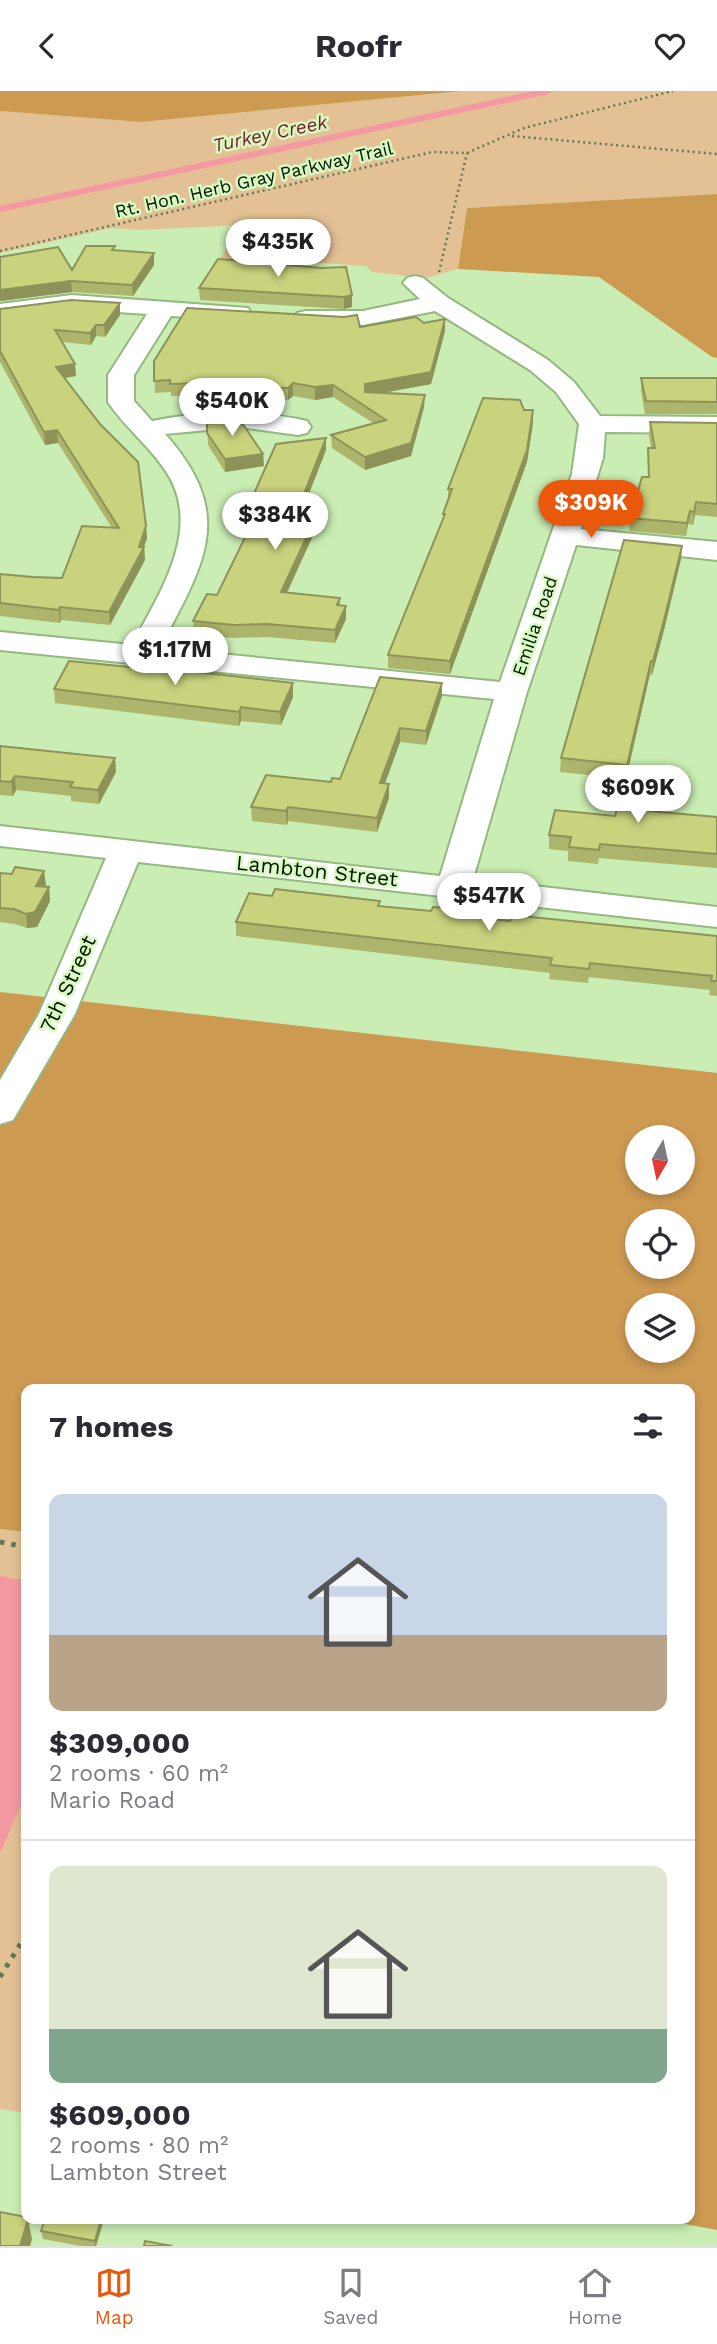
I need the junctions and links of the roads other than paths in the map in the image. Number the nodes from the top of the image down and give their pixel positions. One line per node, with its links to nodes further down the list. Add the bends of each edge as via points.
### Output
1 (415, 283): 2 (street)
2 (439, 303): 6 (street, via 363,318); 7 (street, via 555,376)
3 (164, 307): 4 (street, via 72,302); 5 (street); 10 (street, via 121,375 121,402)
4 (0, 311)
5 (261, 315)
6 (288, 317)
7 (592, 424): 8 (street); 11 (street, Emilia Road, via 590,458)
8 (717, 425)
9 (298, 427): 10 (street, via 220,417)
10 (145, 430): 14 (street, via 180,472 197,521 186,569)
11 (566, 536): 12 (street); 15 (street, Emilia Road)
12 (717, 551)
13 (0, 641): 14 (street)
14 (142, 655): 15 (street)
15 (512, 692): 18 (street, Emilia Road)
16 (0, 836): 17 (street, Lambton Street)
17 (126, 851): 18 (street, Lambton Street); 20 (street, 7th Street, via 57,1014)
18 (454, 886): 19 (street, Lambton Street)
19 (717, 917)
20 (0, 1112)

